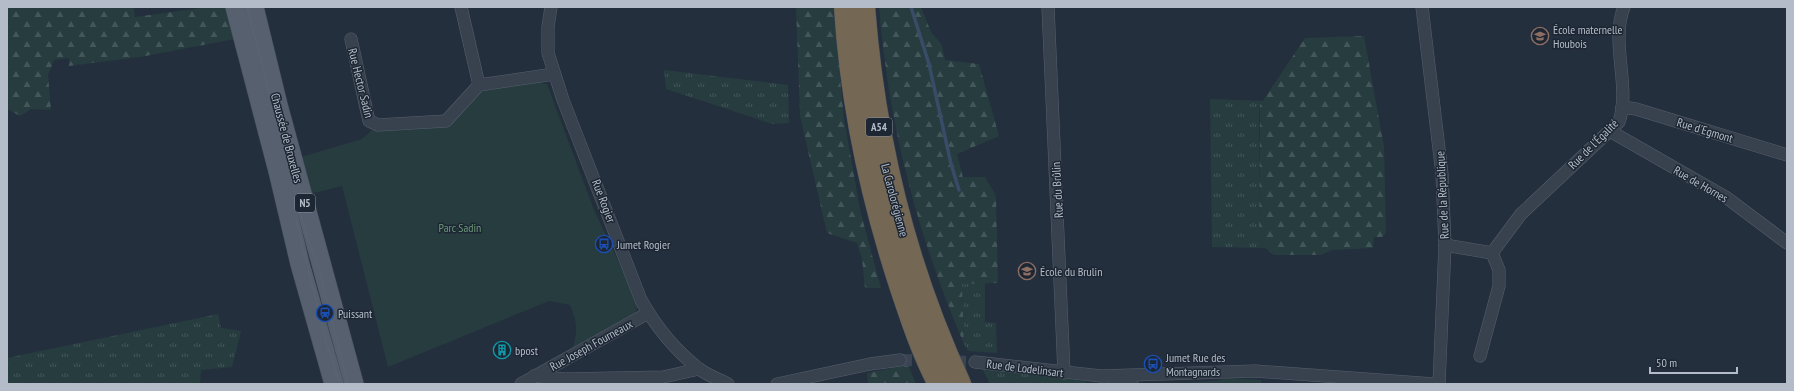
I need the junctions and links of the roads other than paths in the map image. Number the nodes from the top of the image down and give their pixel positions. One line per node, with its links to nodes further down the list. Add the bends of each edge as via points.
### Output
1 (235, 7): 10 (main road, Chaussée de Bruxelles / N5)
2 (254, 7): 10 (main road, Chaussée de Bruxelles / N5)
3 (461, 7): 13 (street)
4 (551, 7): 12 (street, Rue Rogier, via 548,53)
5 (845, 7): 29 (highway, La Carolorégienne / A54, via 852,80 866,162 888,250)
6 (864, 7): 35 (highway, La Carolorégienne / A54, via 884,158 930,312)
7 (1048, 7): 25 (street, Rue du Brûlin)
8 (1422, 7): 18 (street, Rue de la République, via 1442,174)
9 (1624, 7): 14 (street, Rue de l'Égalité, via 1620,35)
10 (252, 36): 30 (main road, Chaussée de Bruxelles / N5, via 278,171 300,264); 31 (main road, Chaussée de Bruxelles / N5)
11 (351, 39): 13 (street, Rue Hector Sadin, via 369,121 372,123 378,125 446,121)
12 (554, 74): 13 (street); 20 (street, Rue Rogier)
13 (479, 85)
14 (1622, 107): 15 (street, Rue de l'Égalité, via 1619,122); 16 (street, Rue d'Egmont, via 1636,108)
15 (1610, 131): 17 (street, Rue de Hornes, via 1727,198); 19 (street, Rue de l'Égalité, via 1521,214)
16 (1787, 155)
17 (1787, 243)
18 (1445, 245): 19 (street); 38 (street, Rue de la République)
19 (1492, 253): 21 (street, via 1500,270 1499,286)
20 (648, 313): 24 (street, Rue Rogier); 26 (street, Rue Joseph Fourneaux)
21 (1480, 356)
22 (900, 360): 34 (street)
23 (976, 362): 25 (street, Rue de Lodelinsart)
24 (699, 369): 28 (street, Rue Joseph Fourneaux); 33 (street, Rue Rogier)
25 (1064, 373): 27 (street, Rue de Lodelinsart)
26 (534, 376): 28 (street, Rue Joseph Fourneaux, via 564,379); 32 (street, Rue Joseph Fourneaux)
27 (1101, 376): 36 (street); 37 (street, Rue de Lodelinsart, via 1255,371)
28 (663, 380)
29 (937, 381)
30 (334, 384)
31 (354, 384)
32 (521, 384)
33 (728, 384)
34 (777, 384)
35 (960, 384)
36 (1132, 384)
37 (1434, 384)
38 (1439, 384)

